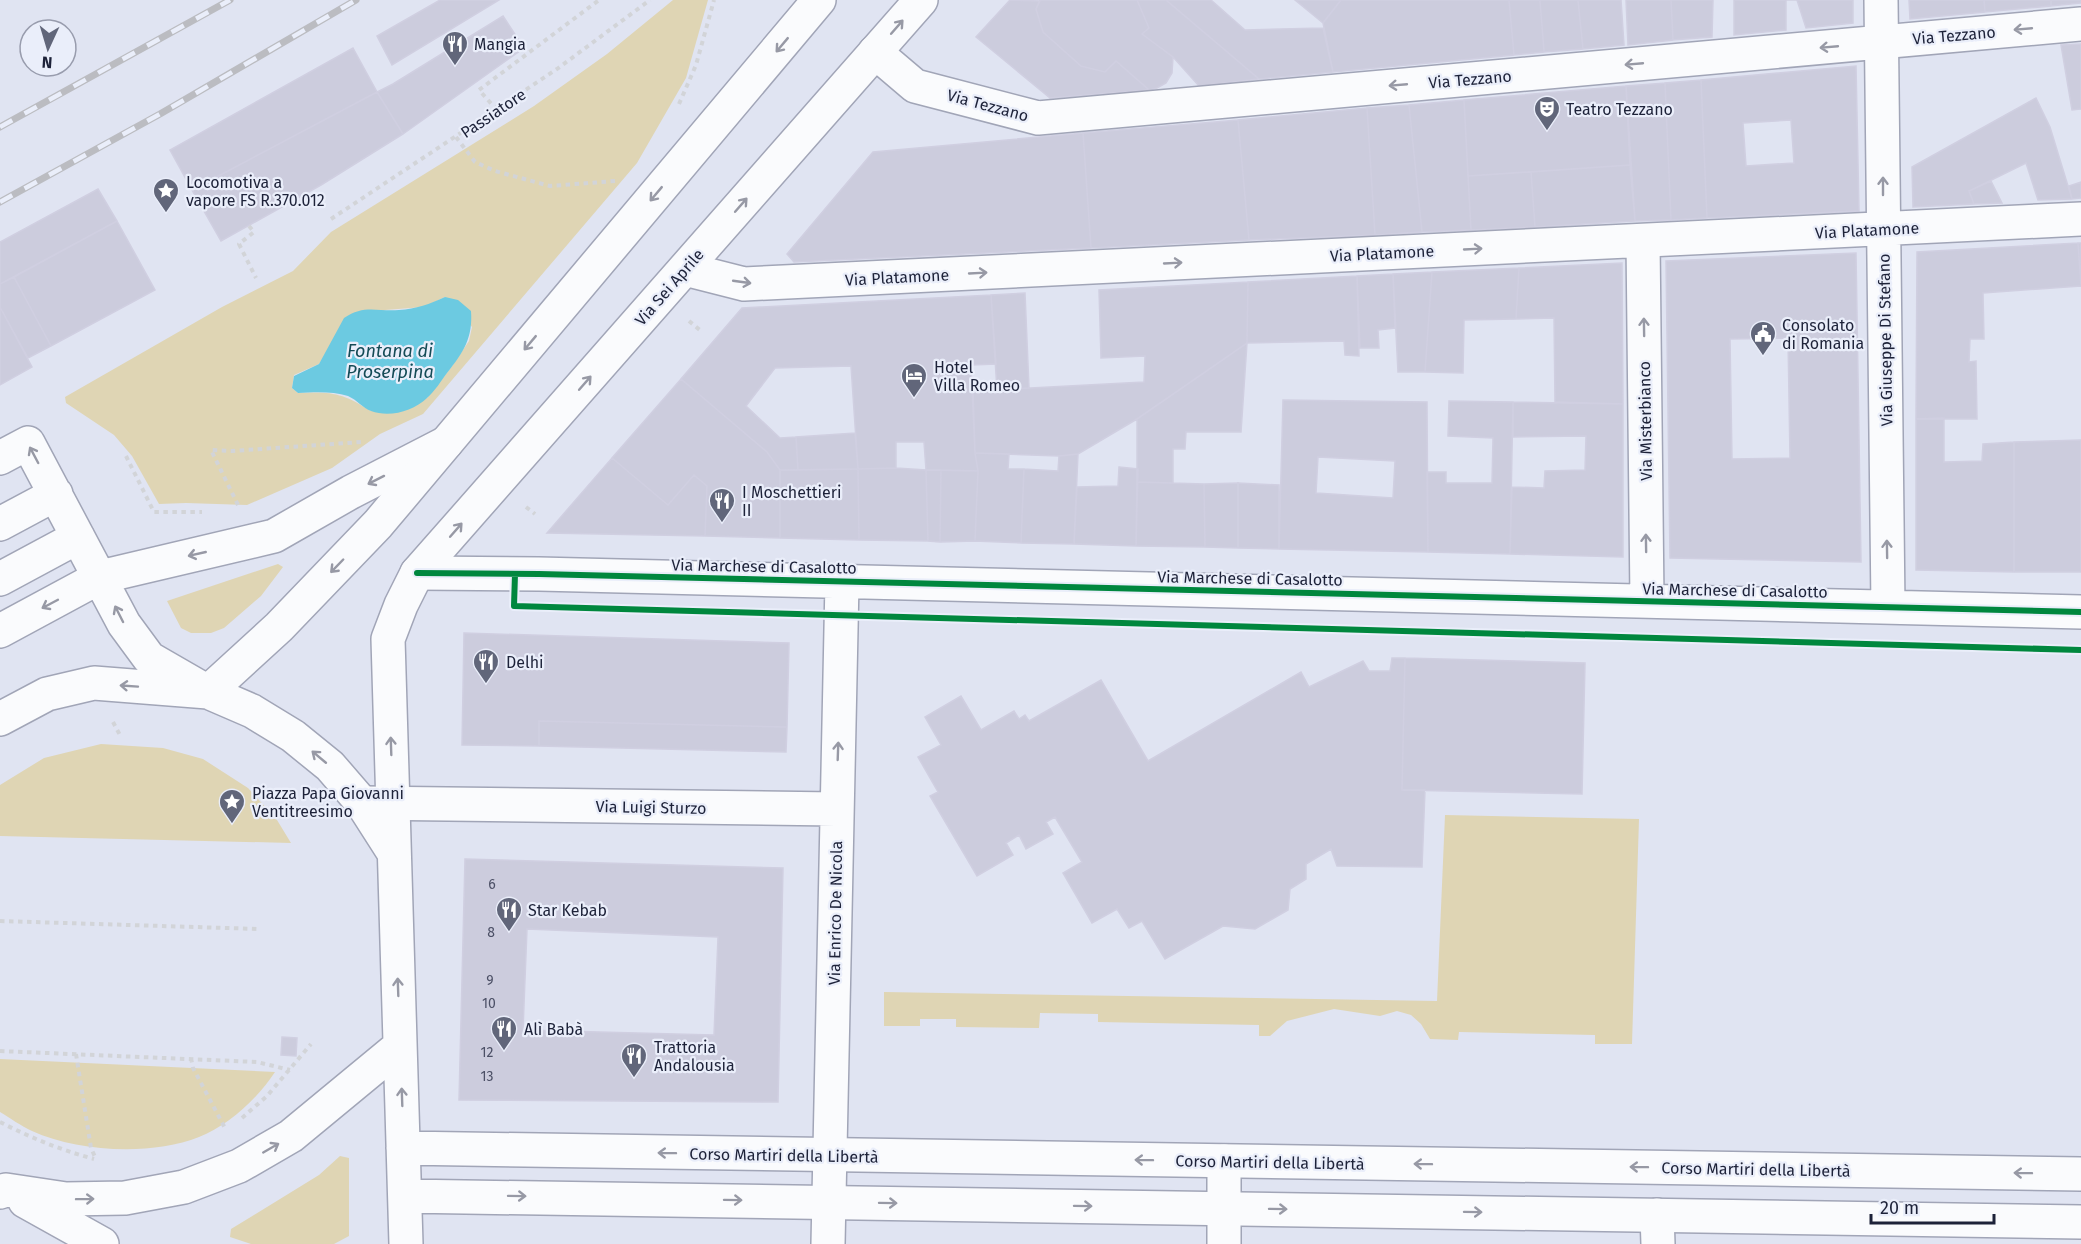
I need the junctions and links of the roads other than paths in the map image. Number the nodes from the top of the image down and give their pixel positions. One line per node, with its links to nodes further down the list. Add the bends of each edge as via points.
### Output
1 (819, 0): 11 (street, one-way to 11)
2 (921, 0): 6 (street, Via Sei Aprile, one-way to 2)
3 (1881, 0): 5 (street, Via Giuseppe Di Stefano)
4 (2081, 24): 5 (street, Via Tezzano, one-way to 5)
5 (1882, 42): 6 (street, Via Tezzano, one-way to 6, via 1038,118 915,86); 8 (street, Via Giuseppe Di Stefano, one-way to 5)
6 (875, 52): 10 (street, Via Sei Aprile, one-way to 6)
7 (2081, 219): 8 (street, Via Platamone)
8 (1883, 230): 9 (street, Via Platamone); 21 (street, Via Giuseppe Di Stefano, one-way to 8)
9 (1643, 241): 10 (street, Via Platamone, one-way to 9, via 744,284); 20 (street, Via Misterbianco, one-way to 9)
10 (685, 269): 16 (street, Via Sei Aprile, one-way to 10)
11 (446, 443): 17 (street, one-way to 17, via 274,536); 24 (street, one-way to 24, via 378,524 279,627)
12 (0, 458): 13 (street, one-way to 12, via 28,443)
13 (56, 494): 14 (street); 15 (street)
14 (0, 524)
15 (78, 537): 17 (street); 18 (street)
16 (417, 573): 19 (street, Via Marchese di Casalotto); 26 (street, Via Sei Aprile, one-way to 16, via 388,639)
17 (100, 577): 23 (street, one-way to 23); 24 (street, one-way to 17, via 149,658 124,624)
18 (0, 579)
19 (842, 582): 20 (street, Via Marchese di Casalotto); 27 (street, Via Enrico De Nicola, one-way to 19)
20 (1647, 601): 21 (street, Via Marchese di Casalotto)
21 (1888, 607): 22 (street, Via Marchese di Casalotto)
22 (2081, 612)
23 (0, 631)
24 (208, 692): 25 (street, one-way to 25, via 94,683 46,694); 26 (street, one-way to 24, via 293,736 252,711)
25 (0, 720)
26 (377, 803): 27 (street, Via Luigi Sturzo); 28 (street, Via Sei Aprile, one-way to 26, via 394,853)
27 (836, 809): 30 (street, Via Enrico De Nicola)
28 (400, 1046): 29 (street, Via Sei Aprile, one-way to 28); 33 (street, one-way to 28, via 78,1199 125,1198 183,1187 239,1166 291,1137)
29 (403, 1148): 30 (street, Corso Martiri della Libertà, one-way to 29); 34 (street, Via Sei Aprile)
30 (830, 1155): 31 (street, Corso Martiri della Libertà, one-way to 30); 35 (street, Via Enrico De Nicola)
31 (1224, 1161): 32 (street, Corso Martiri della Libertà, one-way to 31); 36 (street)
32 (2081, 1174)
33 (2, 1189): 40 (street)
34 (405, 1196): 35 (street, one-way to 35); 39 (street, Via Sei Aprile)
35 (829, 1202): 36 (street, one-way to 36); 41 (street, Via Enrico De Nicola)
36 (1224, 1208): 38 (street, one-way to 38); 42 (street)
37 (2081, 1222): 38 (street)
38 (1658, 1229)
39 (399, 1239)
40 (102, 1244)
41 (828, 1244)
42 (1224, 1244)

